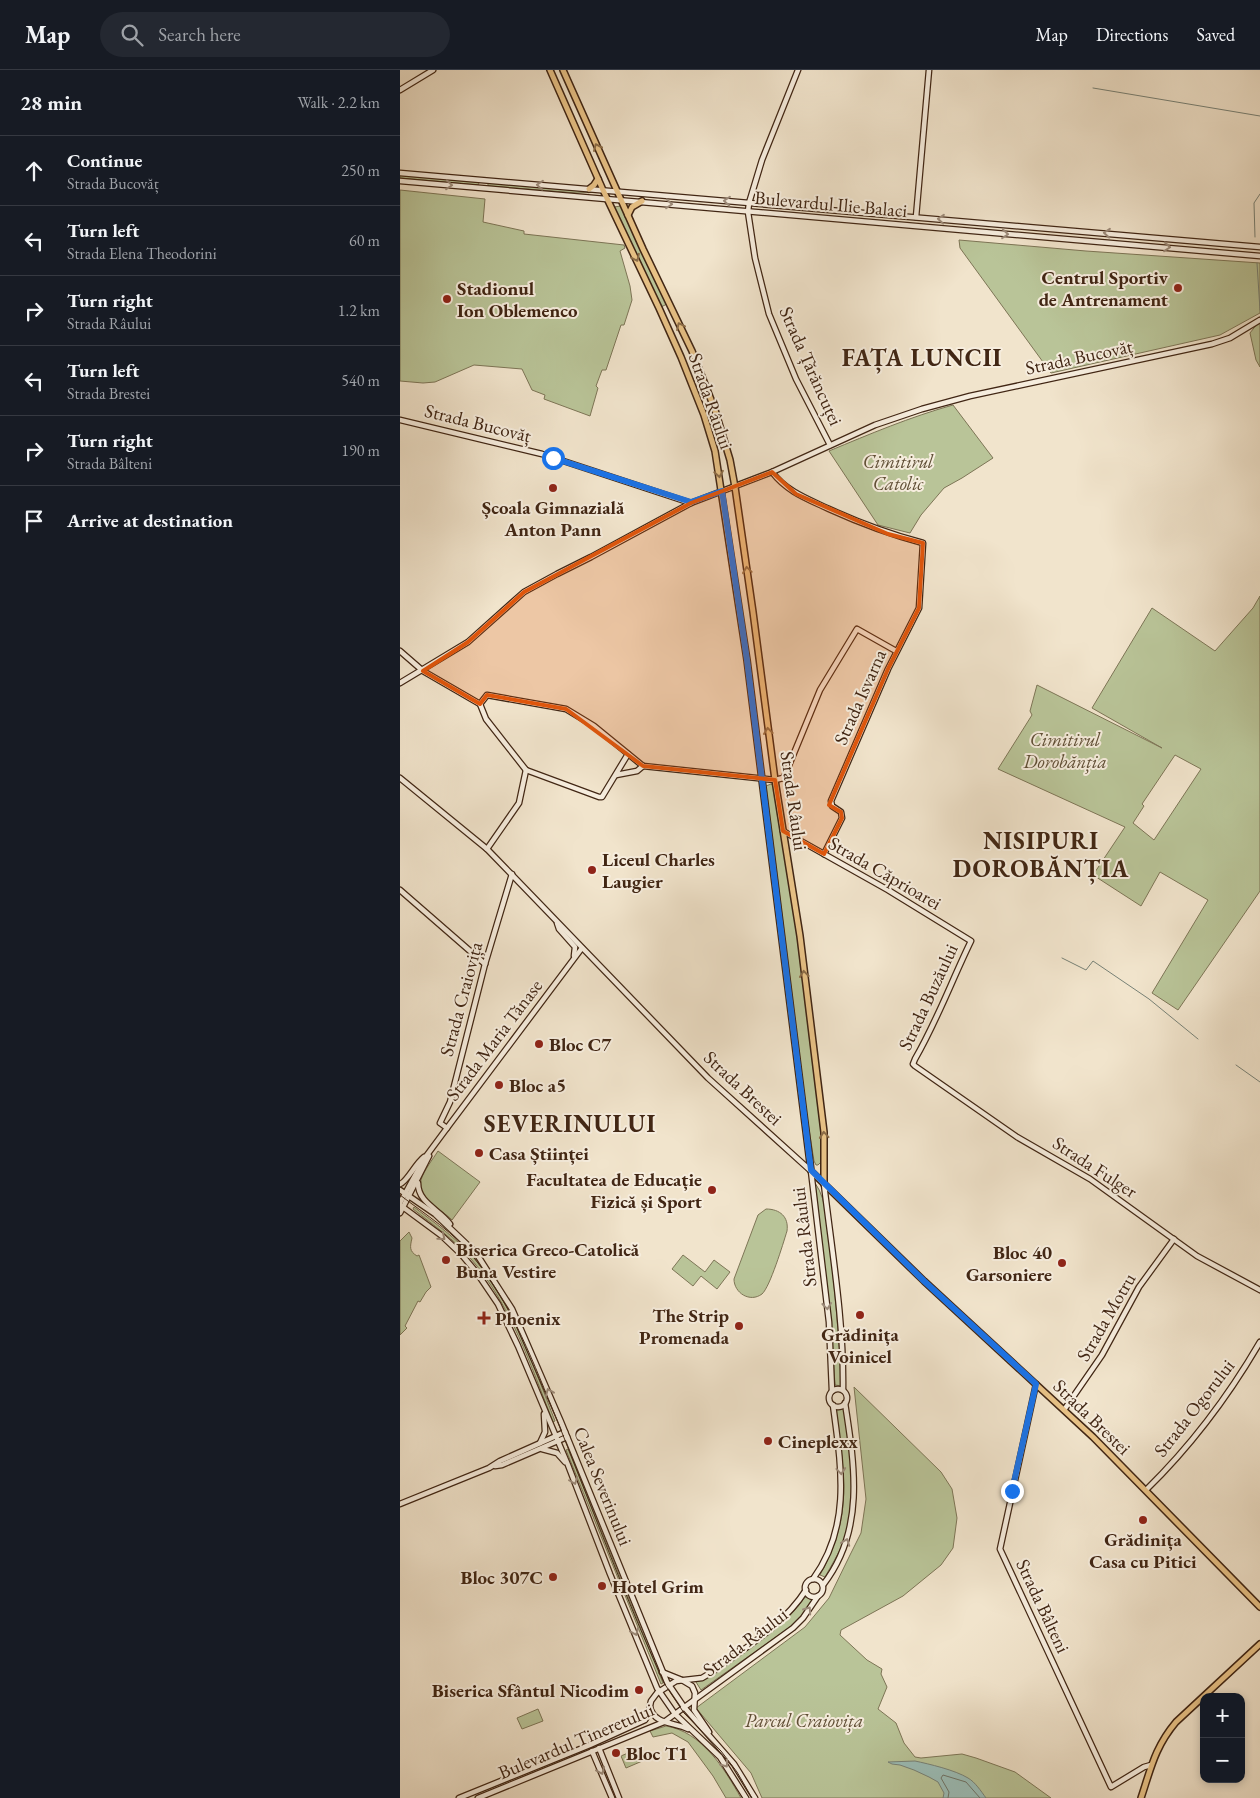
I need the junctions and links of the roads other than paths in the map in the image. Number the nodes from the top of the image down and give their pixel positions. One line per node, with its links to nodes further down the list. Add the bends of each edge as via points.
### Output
1 (433, 70): 6 (main road)
2 (550, 70): 8 (main road, Strada Râului)
3 (563, 70): 12 (main road, Strada Râului, one-way to 3)
4 (798, 70): 16 (main road, Strada Țărăncuței, via 762,160)
5 (929, 70): 19 (main road)
6 (400, 90)
7 (400, 173): 10 (main road, Bulevardul Ilie Balaci, one-way to 7)
8 (598, 179): 10 (main road); 11 (main road, Strada Râului)
9 (400, 181): 13 (main road, Bulevardul Ilie Balaci, one-way to 13)
10 (589, 189): 11 (main road, Bulevardul Ilie Balaci)
11 (603, 190): 12 (main road, Bulevardul Ilie Balaci); 13 (main road, Strada Râului)
12 (617, 192): 14 (main road, Strada Râului); 16 (main road, Bulevardul Ilie Balaci, one-way to 12)
13 (607, 198): 14 (main road, Bulevardul Ilie Balaci); 29 (main road, Strada Râului, one-way to 29, via 695,391 711,437)
14 (621, 200): 15 (main road, Bulevardul Ilie Balaci); 18 (main road, Strada Râului)
15 (642, 202): 17 (main road, Bulevardul Ilie Balaci, one-way to 17); 18 (main road, via 632,207)
16 (749, 203): 17 (main road, Strada Țărăncuței); 19 (main road, Bulevardul Ilie Balaci)
17 (748, 212): 21 (main road, Bulevardul Ilie Balaci); 26 (main road, Strada Țărăncuței, via 769,314 796,379)
18 (628, 216): 28 (main road, Strada Râului, one-way to 18, via 724,437 703,378)
19 (916, 217): 20 (main road, Bulevardul Ilie Balaci, one-way to 19)
20 (970, 221): 21 (main road); 22 (main road, Bulevardul Ilie Balaci, one-way to 20)
21 (969, 230): 23 (main road, Bulevardul Ilie Balaci, one-way to 23)
22 (1260, 247)
23 (1260, 256)
24 (1260, 320): 26 (main road, Strada Bucovăț, via 1221,342 960,398 893,418)
25 (400, 420): 30 (main road, Strada Bucovăț, via 542,454)
26 (830, 445): 27 (main road, Strada Bucovăț)
27 (772, 472): 28 (main road, Strada Bucovăț); 32 (main road, Strada Isvarna, via 796,494 888,534 924,544 918,608)
28 (735, 487): 29 (main road, Strada Bucovăț); 42 (main road, Strada Râului, one-way to 28)
29 (722, 491): 30 (main road, Strada Bucovăț); 41 (main road, Strada Râului)
30 (691, 502): 33 (main road, Strada Bucovăț, via 524,592 468,642)
31 (400, 650): 33 (main road)
32 (896, 651): 42 (main road, via 858,628 820,690 785,775); 45 (main road, Strada Isvarna, via 831,801 842,818)
33 (423, 671): 34 (main road, Strada Bucovăț); 35 (main road)
34 (400, 683)
35 (480, 704): 36 (main road, via 487,695 566,708); 38 (main road, via 486,718)
36 (628, 754): 37 (main road); 39 (main road)
37 (643, 766): 39 (main road, via 637,771); 41 (main road)
38 (526, 770): 39 (main road, via 602,797); 44 (main road, via 519,803)
39 (616, 774)
40 (400, 778): 44 (main road, Strada Brestei)
41 (761, 779): 42 (main road); 56 (main road, Strada Râului)
42 (775, 780): 43 (main road, Strada Râului)
43 (783, 831): 45 (main road, Strada Căprioarei); 61 (main road, Strada Râului, one-way to 43, via 824,1132 800,936)
44 (487, 849): 46 (main road, Strada Brestei)
45 (824, 854): 49 (main road, Strada Căprioarei)
46 (512, 874): 48 (main road, Strada Brestei); 52 (main road, Strada Craiovița)
47 (400, 890): 52 (main road)
48 (557, 922): 50 (main road, Strada Brestei); 51 (main road, via 575,947)
49 (971, 941): 53 (main road, Strada Buzăului, via 915,1059)
50 (582, 948): 51 (main road, Strada Maria Tănase); 57 (main road, Strada Brestei, via 708,1078)
51 (573, 960): 54 (main road, Strada Maria Tănase)
52 (485, 964): 54 (main road, Strada Craiovița, via 450,1102 440,1123)
53 (915, 1066): 67 (main road, Strada Fulger, via 1017,1137 1090,1179)
54 (447, 1128): 55 (main road, Strada Maria Tănase)
55 (430, 1152): 59 (main road, Strada Maria Tănase); 60 (main road); 63 (main road, Strada Maria Tănase)
56 (809, 1154): 57 (main road, via 807,1159); 58 (main road, Strada Râului)
57 (800, 1161): 58 (main road, Strada Brestei)
58 (811, 1170): 61 (main road, Strada Brestei); 72 (main road, Strada Râului, one-way to 72, via 829,1322)
59 (418, 1180): 63 (main road, Strada Maria Tănase); 66 (main road, via 421,1198 444,1217)
60 (400, 1184)
61 (824, 1184): 70 (main road, Strada Brestei); 71 (main road, Strada Râului, via 843,1353)
62 (400, 1190): 63 (main road, Calea Severinului)
63 (407, 1195): 64 (main road, Strada Maria Tănase); 66 (main road, Calea Severinului)
64 (401, 1205): 65 (main road, Strada Maria Tănase); 75 (main road, Calea Severinului, one-way to 75, via 451,1244 484,1282 510,1327)
65 (400, 1213)
66 (453, 1230): 77 (main road, Calea Severinului, one-way to 66, via 512,1309 476,1253)
67 (1174, 1240): 68 (main road, Strada Fulger); 76 (main road, Strada Motru, via 1139,1287 1102,1355)
68 (1260, 1290)
69 (1260, 1342): 83 (main road, Strada Ogorului, via 1209,1420)
70 (1036, 1384): 76 (main road, Strada Brestei); 107 (main road, Strada Bâlteni, via 1000,1549 1111,1787)
71 (843, 1390): 72 (main road); 73 (main road, Strada Râului, via 847,1395)
72 (832, 1391): 74 (main road, Strada Râului, via 829,1399)
73 (845, 1403): 74 (main road, via 840,1407); 86 (main road, Strada Râului, one-way to 73, via 848,1537 854,1505)
74 (833, 1405): 85 (main road, Strada Râului, one-way to 85, via 842,1476 839,1519 830,1548)
75 (544, 1410): 78 (main road, Calea Severinului); 79 (main road, via 545,1432)
76 (1064, 1410): 83 (main road, Strada Brestei)
77 (566, 1435): 78 (main road); 91 (main road, Calea Severinului)
78 (556, 1439): 79 (main road); 80 (main road); 81 (main road, Calea Severinului)
79 (540, 1443): 82 (main road)
80 (541, 1449): 81 (main road, via 557,1453); 82 (main road)
81 (568, 1465): 92 (main road, Calea Severinului, one-way to 92)
82 (494, 1466): 84 (main road)
83 (1146, 1490): 89 (main road, Strada Brestei)
84 (400, 1504)
85 (813, 1579): 86 (main road); 87 (main road, Strada Râului, via 807,1583)
86 (823, 1585): 88 (main road, Strada Râului)
87 (806, 1590): 88 (main road, via 811,1596); 93 (main road, Strada Râului, via 776,1626 702,1678)
88 (818, 1596): 96 (main road, Strada Râului, one-way to 88, via 793,1628)
89 (1260, 1607)
90 (1260, 1644): 107 (main road, via 1176,1722 1165,1735)
91 (662, 1672): 93 (main road); 94 (main road, Calea Severinului)
92 (653, 1678): 95 (main road, Calea Severinului); 97 (main road)
93 (682, 1680): 94 (main road, Strada Râului); 96 (main road, via 692,1686)
94 (668, 1684): 95 (main road, Bulevardul Tineretului); 98 (main road, Calea Severinului)
95 (659, 1691): 97 (main road, Bulevardul Tineretului); 99 (main road, Calea Severinului)
96 (694, 1699): 98 (main road, Strada Râului); 102 (main road, via 694,1710)
97 (651, 1703): 100 (main road, via 654,1716); 103 (main road, Bulevardul Tineretului, via 645,1720)
98 (684, 1707): 99 (main road, Bulevardul Tineretului); 102 (main road, Calea Severinului)
99 (675, 1714): 100 (main road, Bulevardul Tineretului); 101 (main road, Calea Severinului)
100 (664, 1722): 101 (main road); 105 (main road, Bulevardul Tineretului)
101 (697, 1734): 112 (main road, Calea Severinului, one-way to 112, via 720,1757)
102 (713, 1739): 113 (main road, Calea Severinului, via 734,1764)
103 (596, 1742): 104 (main road, Bulevardul Tineretului); 105 (main road)
104 (590, 1745): 106 (main road); 108 (main road, Bulevardul Tineretului)
105 (599, 1749): 106 (main road, Bulevardul Tineretului); 111 (main road)
106 (592, 1752): 109 (main road, Bulevardul Tineretului); 110 (main road, one-way to 110)
107 (1151, 1765): 114 (main road)
108 (459, 1798)
109 (478, 1798)
110 (612, 1798)
111 (619, 1798)
112 (746, 1798)
113 (754, 1798)
114 (1141, 1798)

